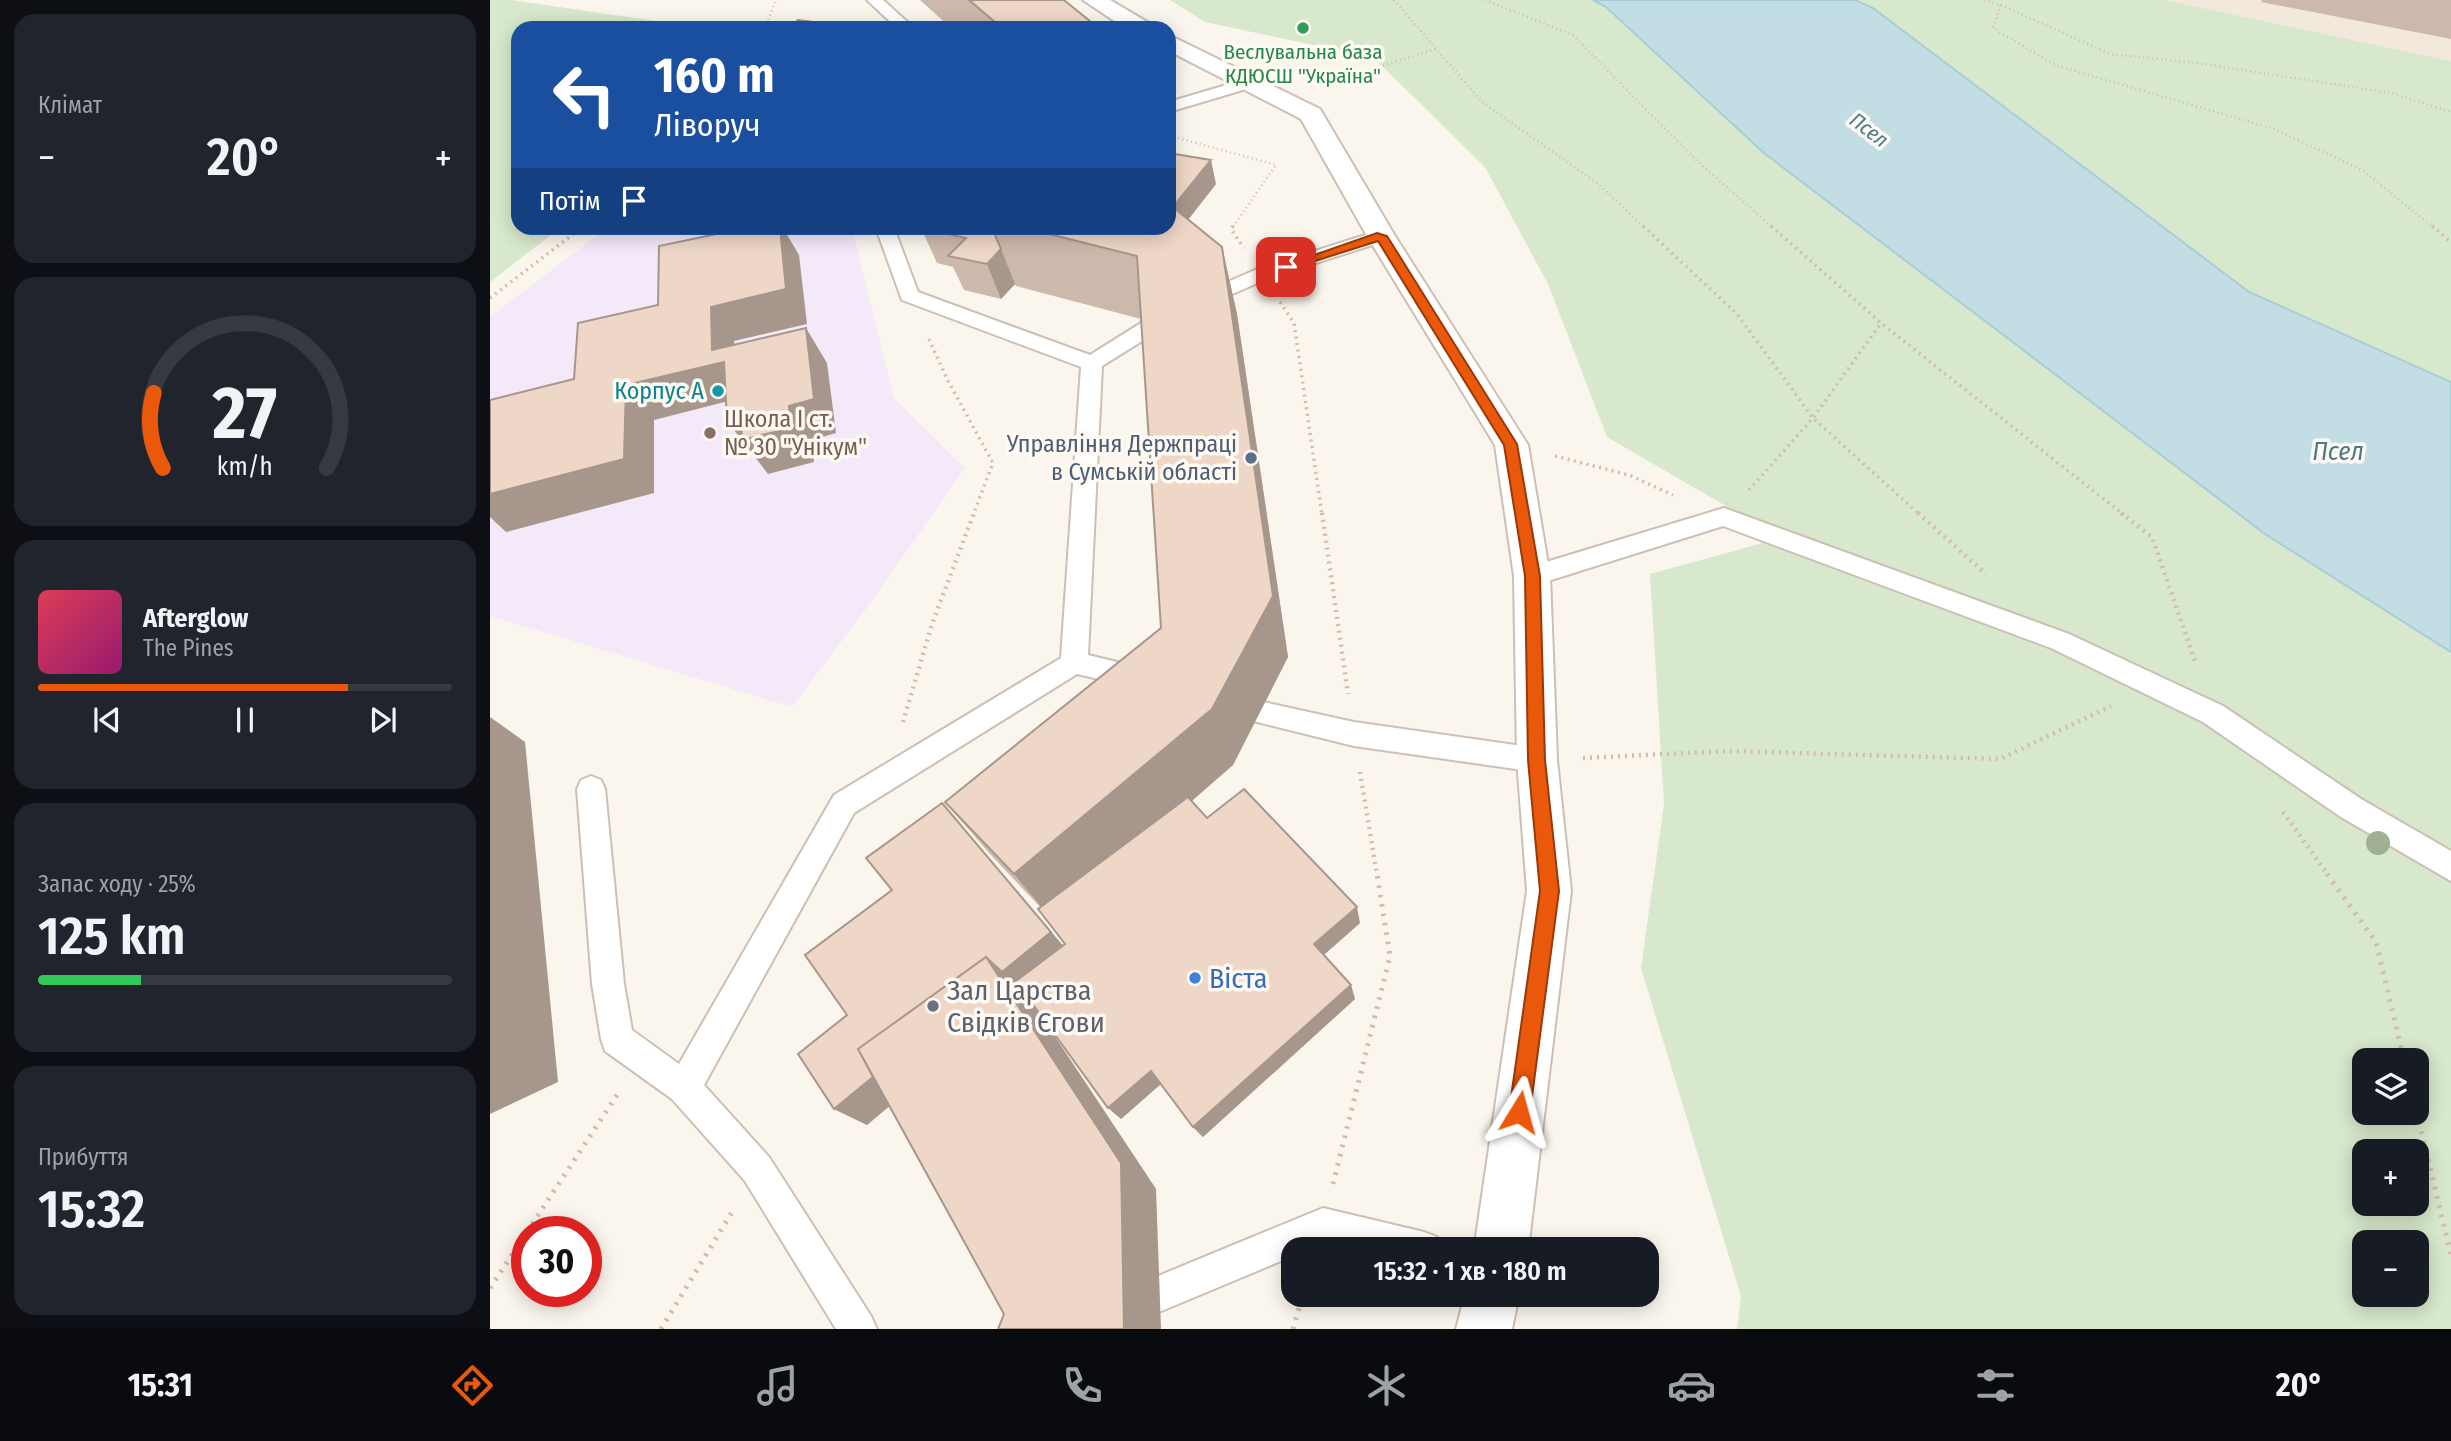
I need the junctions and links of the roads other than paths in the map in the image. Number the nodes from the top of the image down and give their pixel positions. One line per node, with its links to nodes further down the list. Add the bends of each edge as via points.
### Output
1 (874, 0): 3 (lane)
2 (1094, 0): 4 (street)
3 (898, 21)
4 (1129, 21)
5 (1176, 46): 6 (street)
6 (1250, 83): 7 (lane); 9 (street, via 1311,114)
7 (1176, 105)
8 (887, 235): 12 (lane, via 909,296)
9 (1381, 236): 10 (lane, via 1262,274); 13 (street, via 1511,444)
10 (1214, 295)
11 (1156, 323): 12 (lane)
12 (1092, 363): 14 (lane)
13 (1532, 576): 17 (street); 19 (lane, via 1724,517 2060,641 2213,713 2351,808)
14 (1074, 663): 15 (lane); 20 (lane, via 844,804)
15 (1160, 682)
16 (1259, 712): 17 (lane, via 1354,734)
17 (1536, 760): 23 (street, via 1549,891)
18 (591, 789): 20 (lane, via 617,1039)
19 (2451, 867)
20 (684, 1087): 27 (lane, via 757,1169)
21 (1296, 1237): 22 (lane, via 1323,1226)
22 (1369, 1237)
23 (1503, 1237)
24 (1281, 1243): 25 (lane)
25 (1159, 1294)
26 (1489, 1307): 28 (street)
27 (858, 1329)
28 (1484, 1329)

